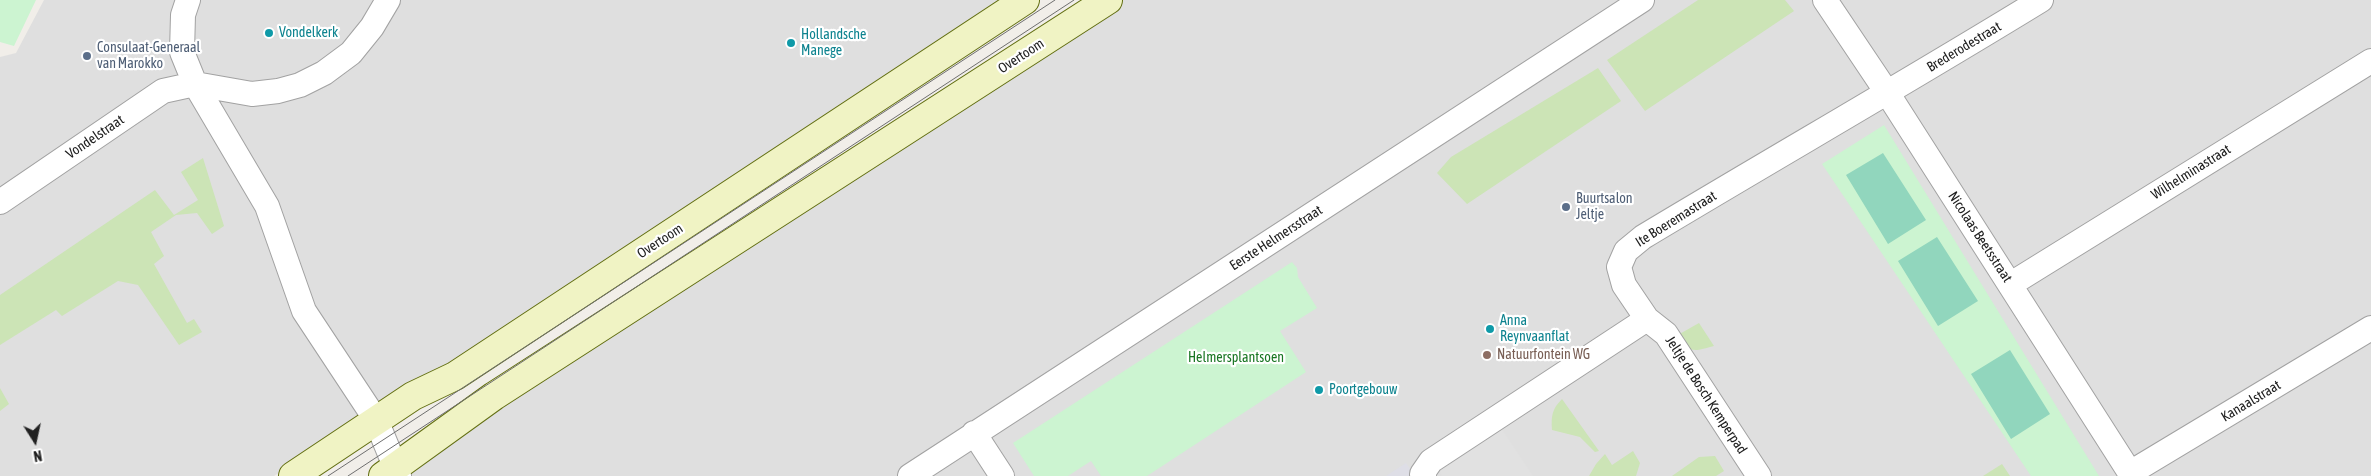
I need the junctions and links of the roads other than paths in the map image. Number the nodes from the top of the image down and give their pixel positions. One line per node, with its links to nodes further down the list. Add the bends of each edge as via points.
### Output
1 (188, 0): 9 (street, via 183,15 182,52)
2 (388, 0): 9 (street, Vondelstraat, via 352,53 300,85 252,94)
3 (1025, 0): 15 (main road, Overtoom, via 456,376 413,396)
4 (1108, 0): 18 (main road, Overtoom, via 494,396)
5 (1642, 0): 16 (street, Eerste Helmersstraat)
6 (1825, 0): 10 (street, Nicolaas Beetsstraat)
7 (2041, 0): 10 (street, Brederodestraat)
8 (2371, 60): 12 (street, Wilhelminastraat)
9 (195, 84): 11 (street, Vondelstraat, via 163,91); 15 (street, via 268,206 304,311)
10 (1888, 94): 12 (street, Nicolaas Beetsstraat); 13 (street, Ite Boeremastraat, via 1796,145 1643,237 1626,251 1619,267 1624,285)
11 (0, 202)
12 (2011, 284): 19 (street, Nicolaas Beetsstraat)
13 (1647, 319): 17 (street); 23 (street, Jeltje de Bosch Kemperpad, via 1666,334)
14 (2371, 328): 19 (street, Kanaalstraat)
15 (376, 420): 18 (street); 20 (main road, Overtoom)
16 (974, 433): 21 (street, Eerste Helmersstraat); 22 (street)
17 (1427, 468)
18 (393, 473)
19 (2131, 475)
20 (293, 476)
21 (910, 476)
22 (1002, 476)
23 (1759, 476)

